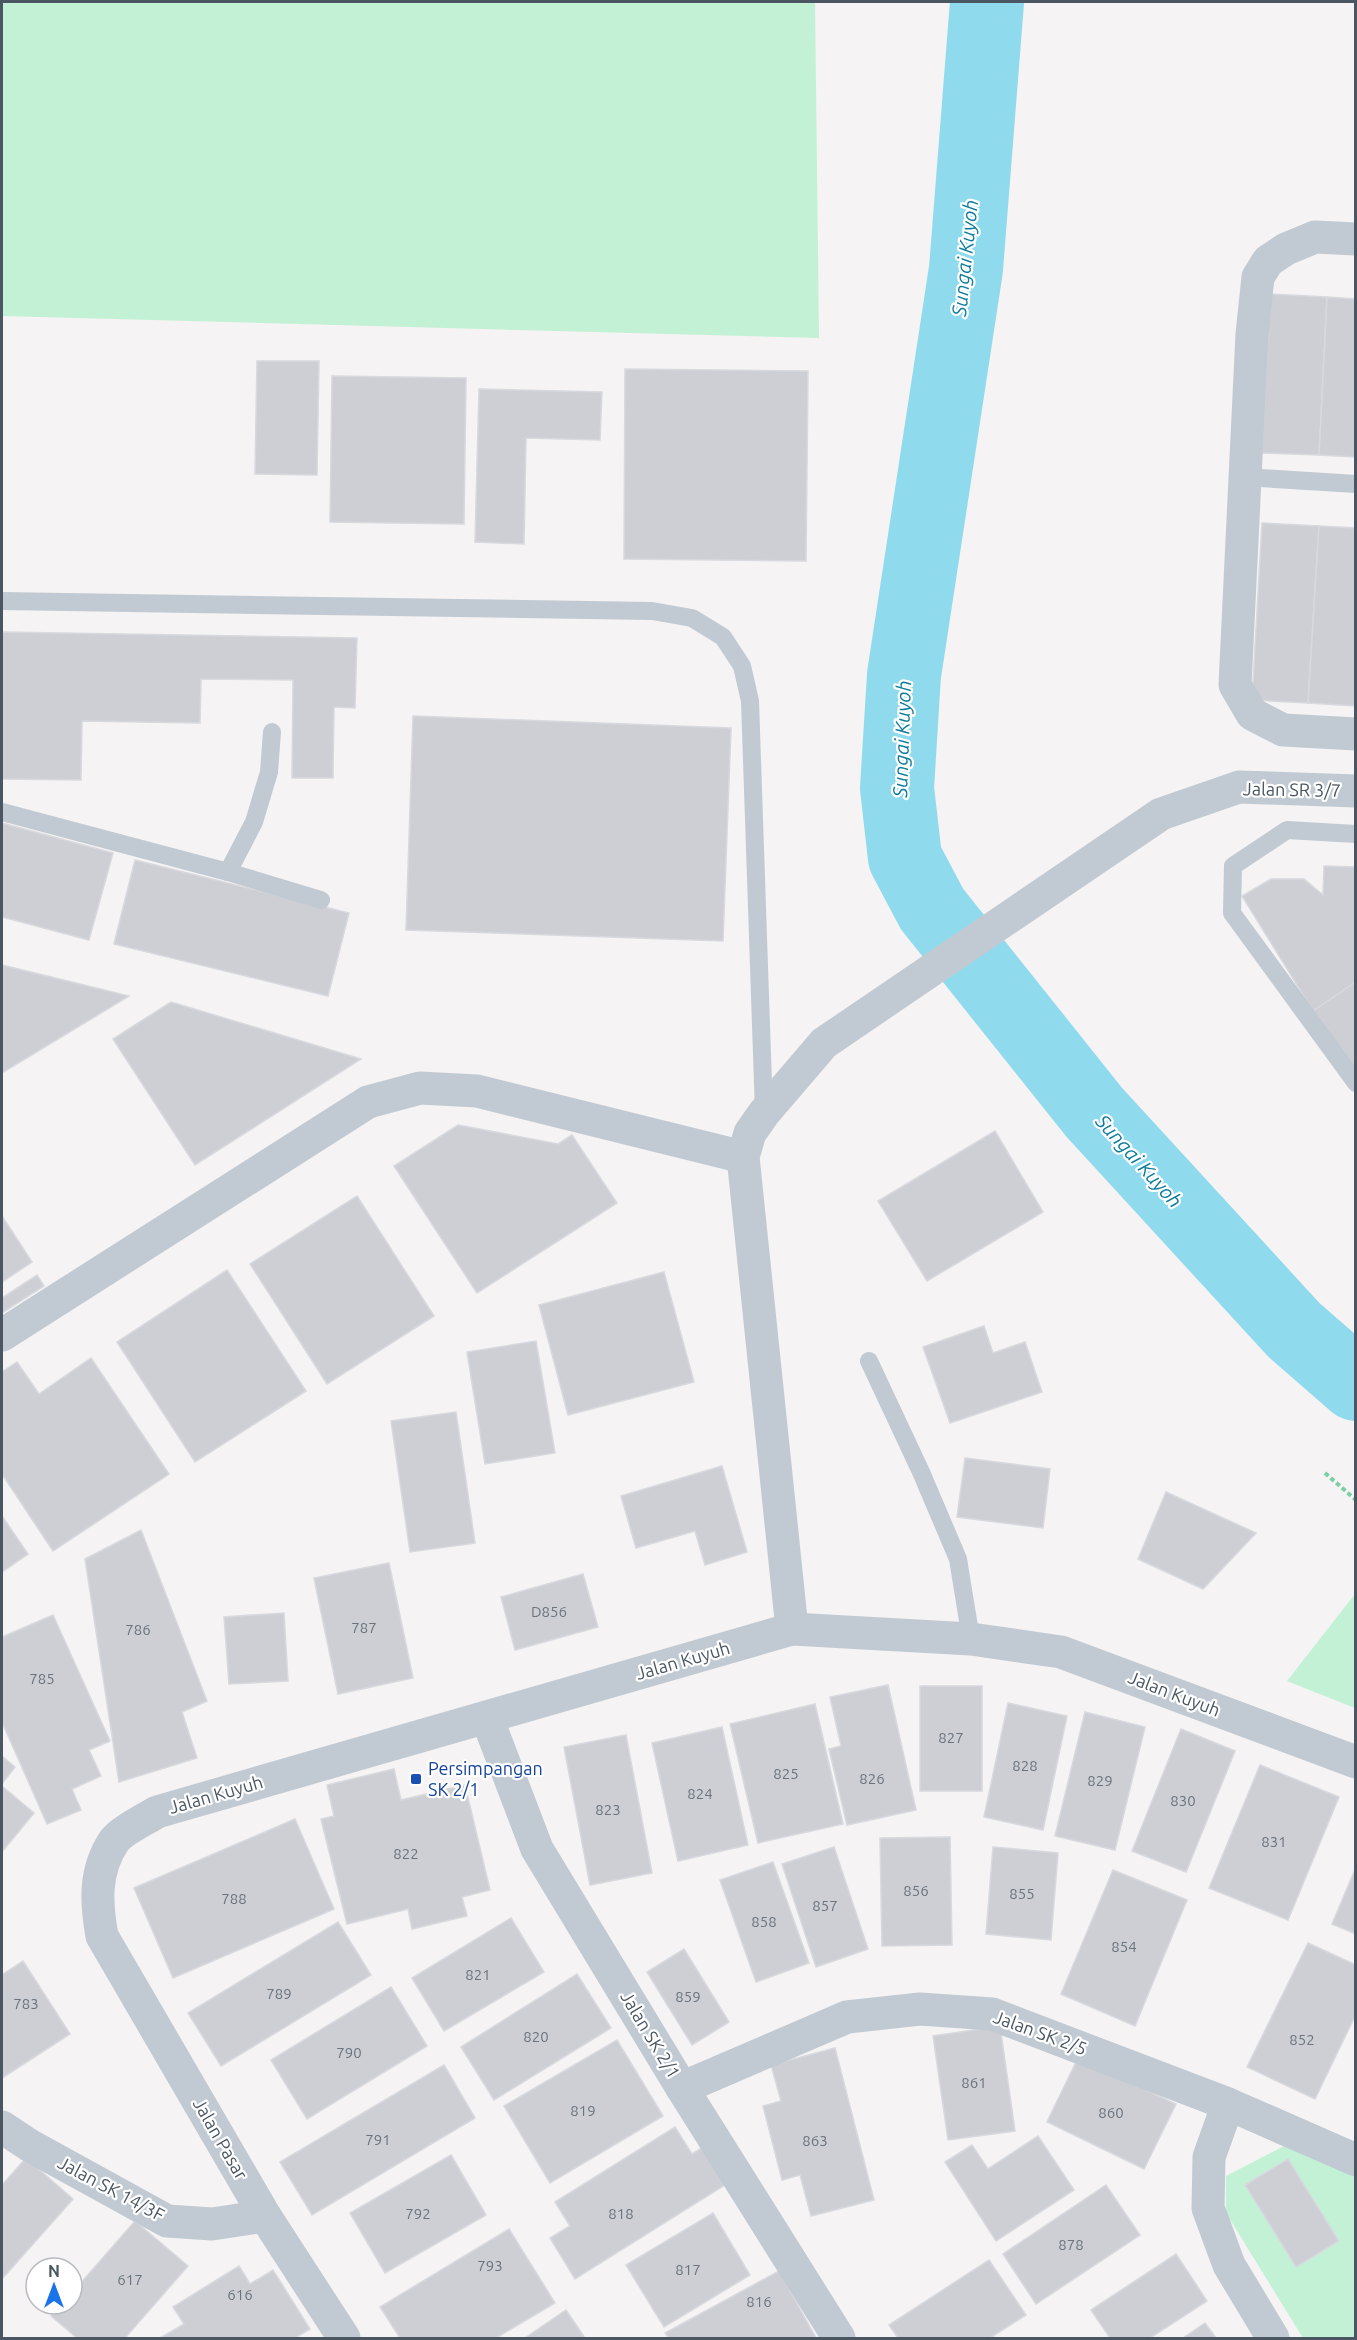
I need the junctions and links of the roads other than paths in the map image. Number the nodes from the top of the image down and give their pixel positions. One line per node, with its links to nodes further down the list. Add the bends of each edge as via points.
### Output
1 (1356, 239): 2 (street, via 1315,237 1268,261 1258,277 1251,334)
2 (1244, 477): 3 (lane); 6 (street, via 1235,685 1251,714 1283,730)
3 (1356, 484)
4 (2, 601): 13 (lane, via 652,611 692,618 723,637 742,666 750,701)
5 (272, 732): 10 (lane, via 269,772 254,822)
6 (1356, 734)
7 (1356, 791): 13 (street, Jalan SR 3/7, via 1239,787 1161,814 824,1043)
8 (2, 812): 10 (lane)
9 (1356, 834): 12 (lane, via 1287,830 1233,866 1232,913)
10 (228, 872): 11 (lane)
11 (321, 900)
12 (1356, 1083)
13 (764, 1113): 14 (street, Jalan SR 3/7, via 750,1133)
14 (743, 1157): 15 (street, via 477,1091 420,1088 368,1102); 17 (street)
15 (2, 1335)
16 (869, 1362): 18 (lane, via 958,1559)
17 (792, 1629): 18 (street, Jalan Kuyuh); 19 (street, Jalan Kuyuh)
18 (971, 1639): 20 (street, Jalan Kuyuh, via 1061,1652)
19 (487, 1718): 21 (street, Jalan Kuyuh, via 157,1812 115,1840 99,1874 97,1907); 22 (street, Jalan SK 2/1, via 537,1849)
20 (1356, 1762)
21 (102, 1936): 26 (street, Jalan Pasar)
22 (682, 2088): 23 (street, Jalan SK 2/5, via 847,2017 920,2009 992,2014); 28 (street, Jalan SK 2/1)
23 (1228, 2104): 25 (street, Jalan SK 2/5); 29 (street, via 1209,2157 1208,2208 1229,2265)
24 (2, 2127): 26 (street, Jalan SK 14/3F, via 167,2221 212,2224)
25 (1356, 2160)
26 (265, 2217): 27 (street, Jalan Pasar)
27 (344, 2338)
28 (839, 2338)
29 (1273, 2338)

